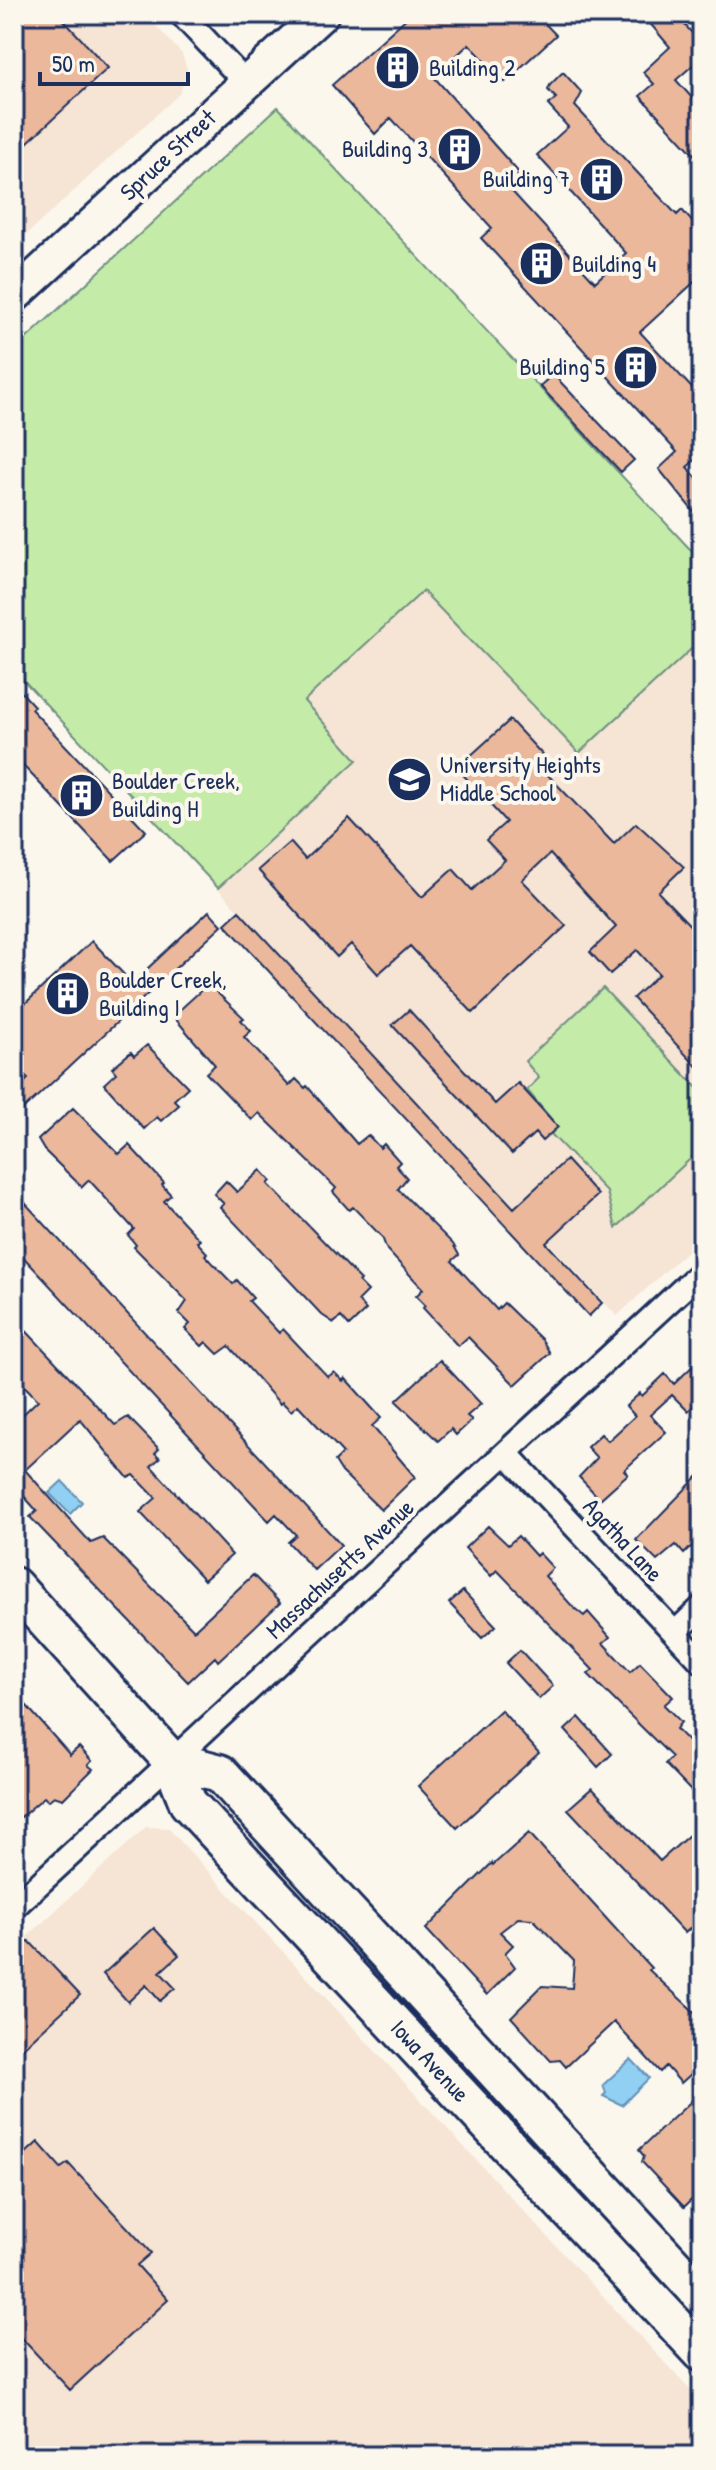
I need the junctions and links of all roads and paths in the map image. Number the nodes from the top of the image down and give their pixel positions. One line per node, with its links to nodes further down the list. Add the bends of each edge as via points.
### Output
1 (181, 14): 3 (street)
2 (322, 14): 3 (street, Spruce Street)
3 (246, 83): 4 (street, Spruce Street)
4 (14, 296)
5 (702, 1271): 6 (street, Massachusetts Avenue)
6 (506, 1453): 9 (street, Agatha Lane); 11 (street, Massachusetts Avenue)
7 (14, 1586): 11 (main road, Iowa Avenue)
8 (702, 1607): 9 (street)
9 (675, 1633): 10 (street, Agatha Lane)
10 (702, 1662)
11 (171, 1760): 12 (street, Massachusetts Avenue); 13 (main road, Iowa Avenue, via 220,1773); 14 (main road, Iowa Avenue, via 188,1803)
12 (14, 1907)
13 (702, 2296)
14 (702, 2353)

